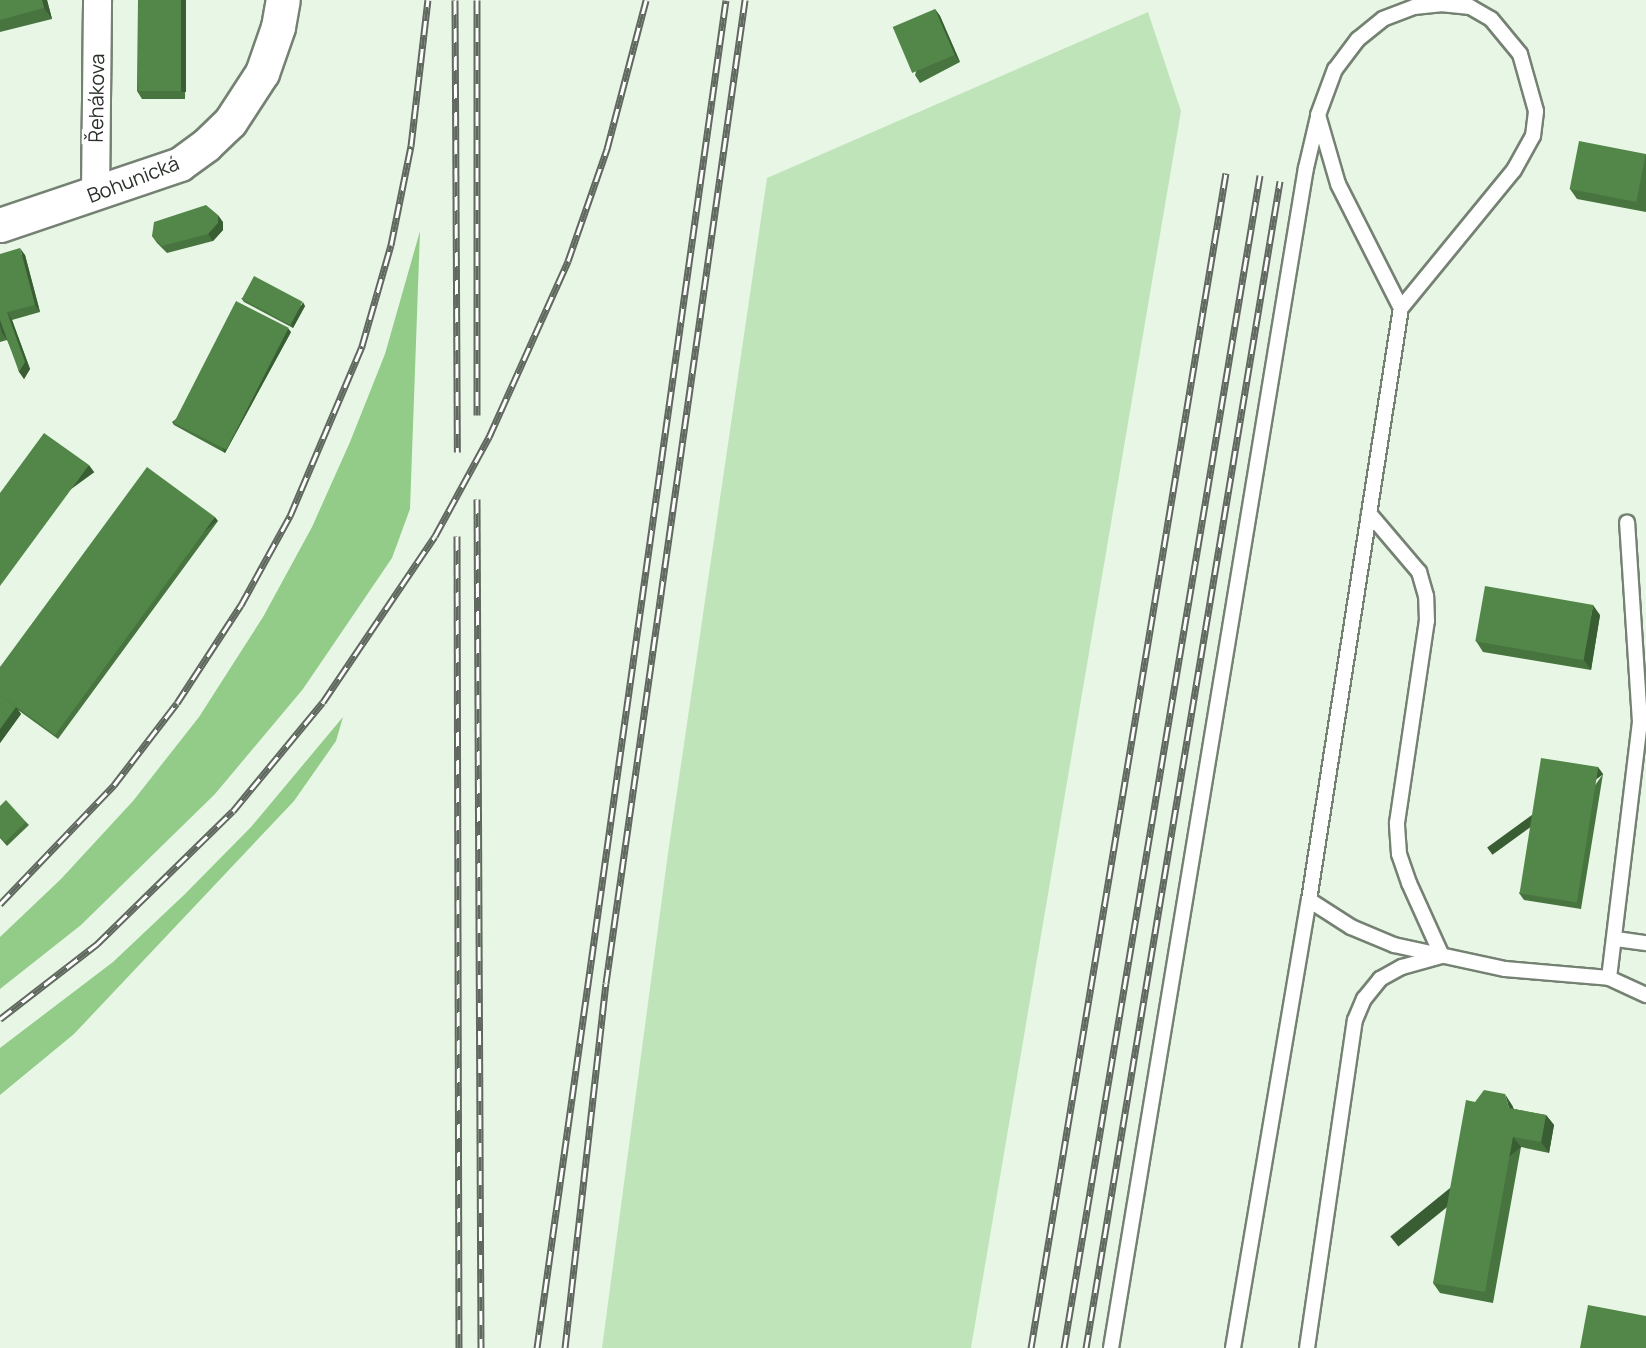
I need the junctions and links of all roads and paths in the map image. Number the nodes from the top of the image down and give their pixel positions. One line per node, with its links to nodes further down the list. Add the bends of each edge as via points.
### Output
1 (97, 0): 4 (street, Řehákova)
2 (283, 0): 4 (street, Bohunická, via 262,73 230,122 180,164)
3 (1318, 115): 6 (lane, via 1338,184); 6 (lane, via 1335,69 1358,39 1383,20 1414,7 1470,7 1491,19 1520,54 1536,111 1533,136 1514,170); 15 (lane, via 1306,168)
4 (95, 195): 5 (street, Bohunická)
5 (0, 225)
6 (1401, 308): 7 (lane)
7 (1369, 513): 9 (lane); 12 (lane, via 1419,572 1426,596 1427,621 1397,823 1399,854)
8 (1627, 522): 10 (lane, via 1640,722)
9 (1309, 900): 12 (lane, via 1351,927 1394,945); 16 (lane)
10 (1616, 939): 11 (lane); 13 (lane)
11 (1646, 942)
12 (1442, 956): 13 (lane, via 1504,969); 17 (lane, via 1402,967 1380,979 1364,999 1355,1020)
13 (1610, 978): 14 (lane)
14 (1646, 995)
15 (1111, 1348)
16 (1233, 1348)
17 (1307, 1348)

